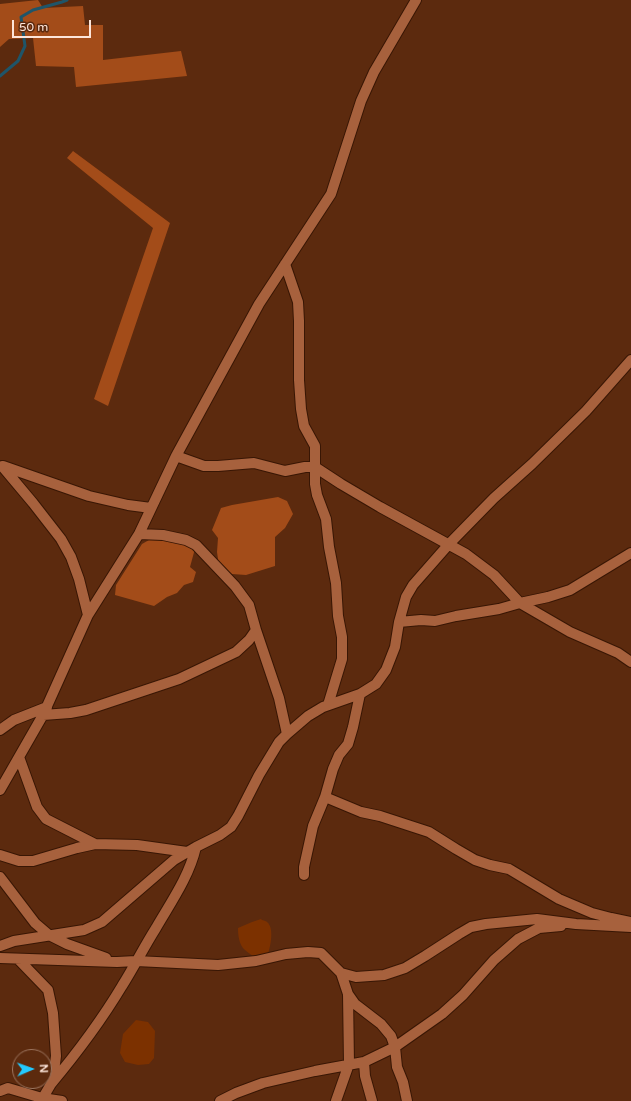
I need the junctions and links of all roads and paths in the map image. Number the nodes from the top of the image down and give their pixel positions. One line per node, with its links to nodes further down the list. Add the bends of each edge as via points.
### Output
1 (416, 0): 2 (street, via 374,72 361,101 331,194)
2 (285, 264): 4 (street, via 259,304); 6 (street, via 298,302 301,409 304,426 315,446)
3 (631, 360): 9 (street, via 586,411)
4 (176, 456): 6 (street, via 204,466 254,463 285,471 305,466); 7 (street)
5 (1, 466): 7 (street, via 89,496); 12 (street, via 34,503 61,539 79,579)
6 (315, 467): 9 (street, via 380,507); 17 (street, via 316,495 326,519 342,637 342,659)
7 (151, 508): 8 (street)
8 (139, 534): 12 (street); 14 (street, via 163,535 196,545 235,586 249,605)
9 (449, 544): 11 (street, via 494,576); 13 (street, via 413,585 406,597)
10 (631, 553): 11 (street, via 570,590)
11 (520, 602): 13 (street, via 499,609 435,621); 15 (street, via 570,632 618,653)
12 (88, 615): 18 (street)
13 (399, 622): 16 (street, via 395,647 386,670 376,684)
14 (256, 630): 18 (street, via 236,652 179,679 86,710 70,713); 20 (street, via 279,698)
15 (631, 662)
16 (360, 694): 17 (street); 23 (street, via 348,744 339,755)
17 (328, 705): 20 (street, via 308,716)
18 (45, 711): 19 (street, via 14,720); 21 (street)
19 (0, 730)
20 (286, 734): 25 (street, via 258,775 231,827)
21 (19, 757): 22 (street); 24 (street, via 41,814)
22 (0, 790)
23 (325, 797): 27 (street, via 313,826); 29 (street, via 361,812 429,832 475,860 508,869 558,899 592,913)
24 (95, 844): 25 (street); 26 (street, via 33,861 19,861)
25 (192, 850): 32 (street, via 174,860 102,922 84,930); 36 (street, via 194,857 179,891)
26 (0, 855)
27 (304, 875)
28 (0, 877): 32 (street, via 35,923)
29 (631, 922)
30 (576, 924): 31 (street); 38 (street, via 537,919 486,924 472,927 459,934 405,968 384,975 356,977); 40 (street, via 539,928 518,939 442,1014)
31 (631, 927)
32 (49, 935): 33 (street); 37 (street)
33 (0, 946)
34 (0, 958): 35 (street)
35 (18, 959): 37 (street); 43 (street, via 48,990 53,1013 56,1056)
36 (136, 961): 37 (street); 38 (street, via 218,965 308,952 321,953); 44 (street, via 99,1022)
37 (117, 962)
38 (341, 973): 39 (street)
39 (348, 994): 40 (street, via 355,1004 381,1024); 42 (street)
40 (395, 1047): 41 (street); 53 (street, via 397,1067)
41 (364, 1062): 42 (street); 52 (street)
42 (350, 1064): 47 (street, via 264,1083); 51 (street)
43 (52, 1080)
44 (52, 1083)
45 (3, 1087): 48 (street)
46 (48, 1089): 48 (street)
47 (233, 1098): 50 (street)
48 (41, 1100): 49 (street)
49 (62, 1101)
50 (220, 1101)
51 (336, 1101)
52 (372, 1101)
53 (407, 1101)

